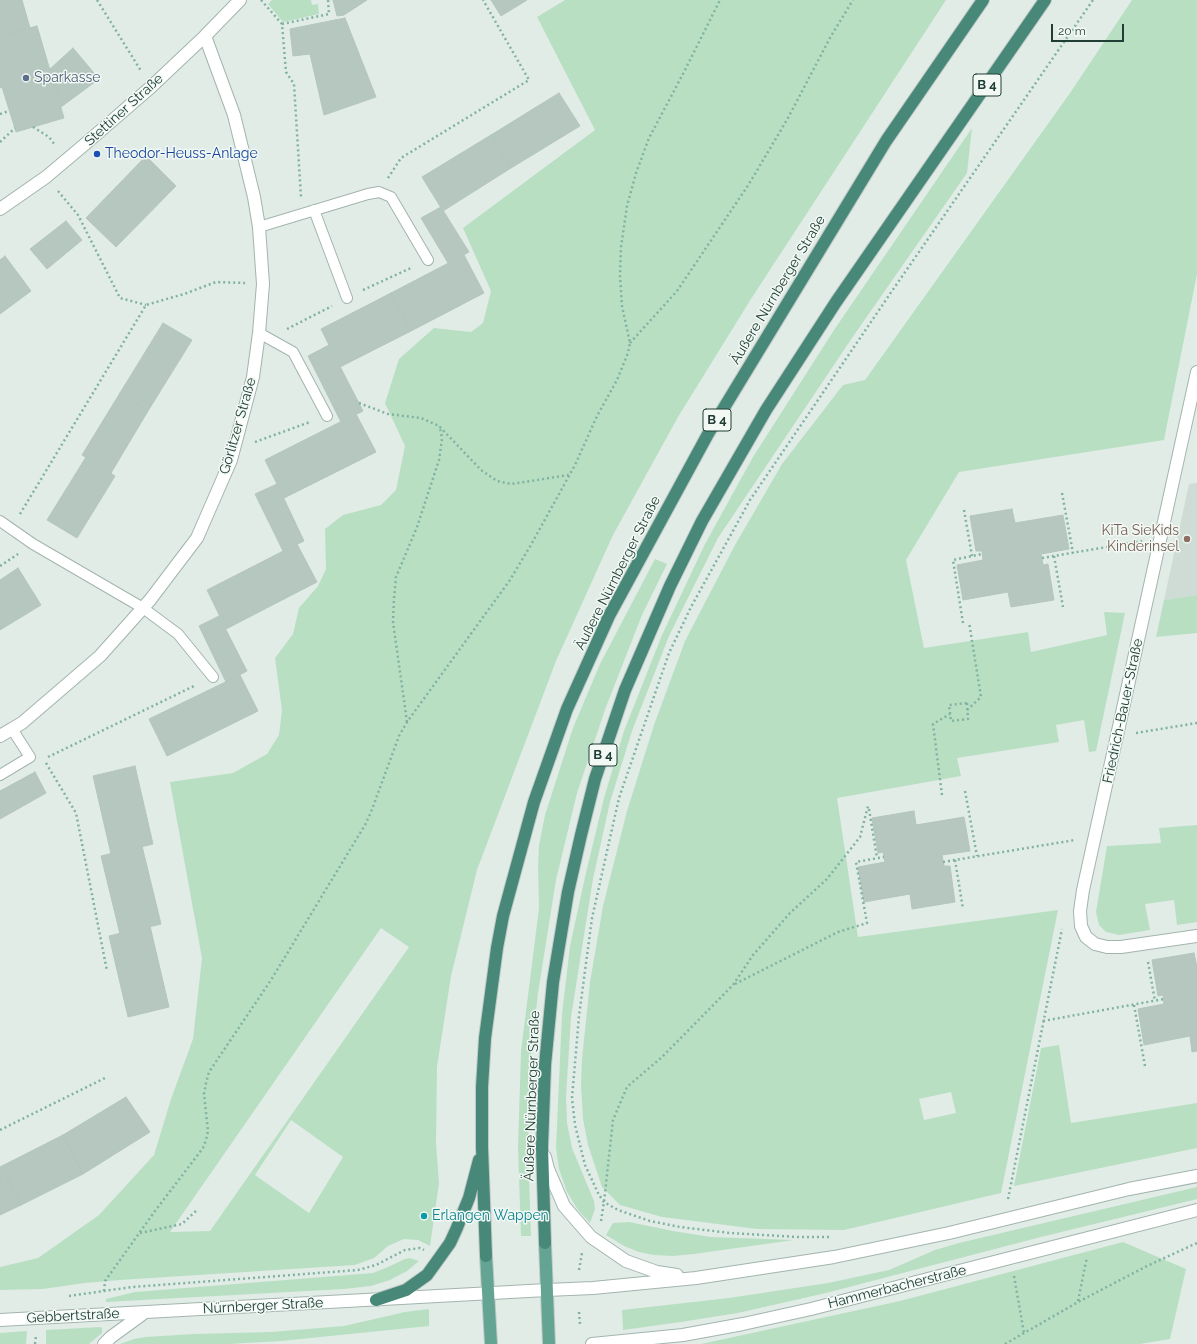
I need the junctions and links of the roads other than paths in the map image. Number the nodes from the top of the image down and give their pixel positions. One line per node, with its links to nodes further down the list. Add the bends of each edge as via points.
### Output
1 (240, 0): 4 (street, Stettiner Straße)
2 (983, 0): 20 (highway, Äußere Nürnberger Straße / B 4, via 886,141 708,434 609,616 567,709 534,802 503,916 485,1038)
3 (1045, 0): 21 (highway, Äußere Nürnberger Straße / B 4, via 836,302 766,410 702,520 654,622 625,690 595,779 568,892 552,982)
4 (205, 36): 5 (street, Stettiner Straße, via 67,160); 7 (street, Görlitzer Straße, via 234,115)
5 (0, 209)
6 (314, 210): 7 (lane); 8 (lane, via 379,192 390,197); 9 (lane)
7 (259, 227): 10 (street, Görlitzer Straße, via 263,284)
8 (428, 260)
9 (347, 298)
10 (259, 333): 12 (lane, via 293,352); 14 (street, Görlitzer Straße, via 253,377 231,460 197,538)
11 (1197, 372): 19 (street, Friedrich-Bauer-Straße, via 1080,911 1081,926 1086,937 1095,944 1108,947)
12 (327, 416)
13 (0, 521): 14 (lane, via 33,544)
14 (143, 608): 15 (lane, via 178,634); 16 (street, Görlitzer Straße, via 100,656)
15 (213, 676)
16 (12, 729): 17 (street, Görlitzer Straße); 18 (lane, via 30,757)
17 (0, 736)
18 (0, 775)
19 (1197, 936)
20 (482, 1147): 25 (highway, Äußere Nürnberger Straße / B 4); 29 (highway, via 469,1198 450,1243 427,1275 406,1290)
21 (542, 1148): 24 (highway, Äußere Nürnberger Straße / B 4); 26 (street, via 564,1206 591,1237 626,1261 657,1272)
22 (1197, 1176): 26 (street, via 1129,1189 949,1233 834,1257)
23 (1197, 1210): 32 (street, Hammerbacherstraße, via 811,1309)
24 (545, 1243): 27 (main road)
25 (486, 1256): 28 (main road)
26 (696, 1278): 27 (street)
27 (547, 1290): 28 (street); 35 (main road)
28 (488, 1294): 29 (street, Nürnberger Straße); 34 (main road)
29 (376, 1300): 30 (street, Nürnberger Straße)
30 (145, 1313): 31 (street, Gebbertstraße); 33 (street)
31 (0, 1320)
32 (682, 1335): 36 (street, Hammerbacherstraße); 37 (street)
33 (104, 1344)
34 (490, 1344)
35 (549, 1344)
36 (592, 1344)
37 (662, 1344)

